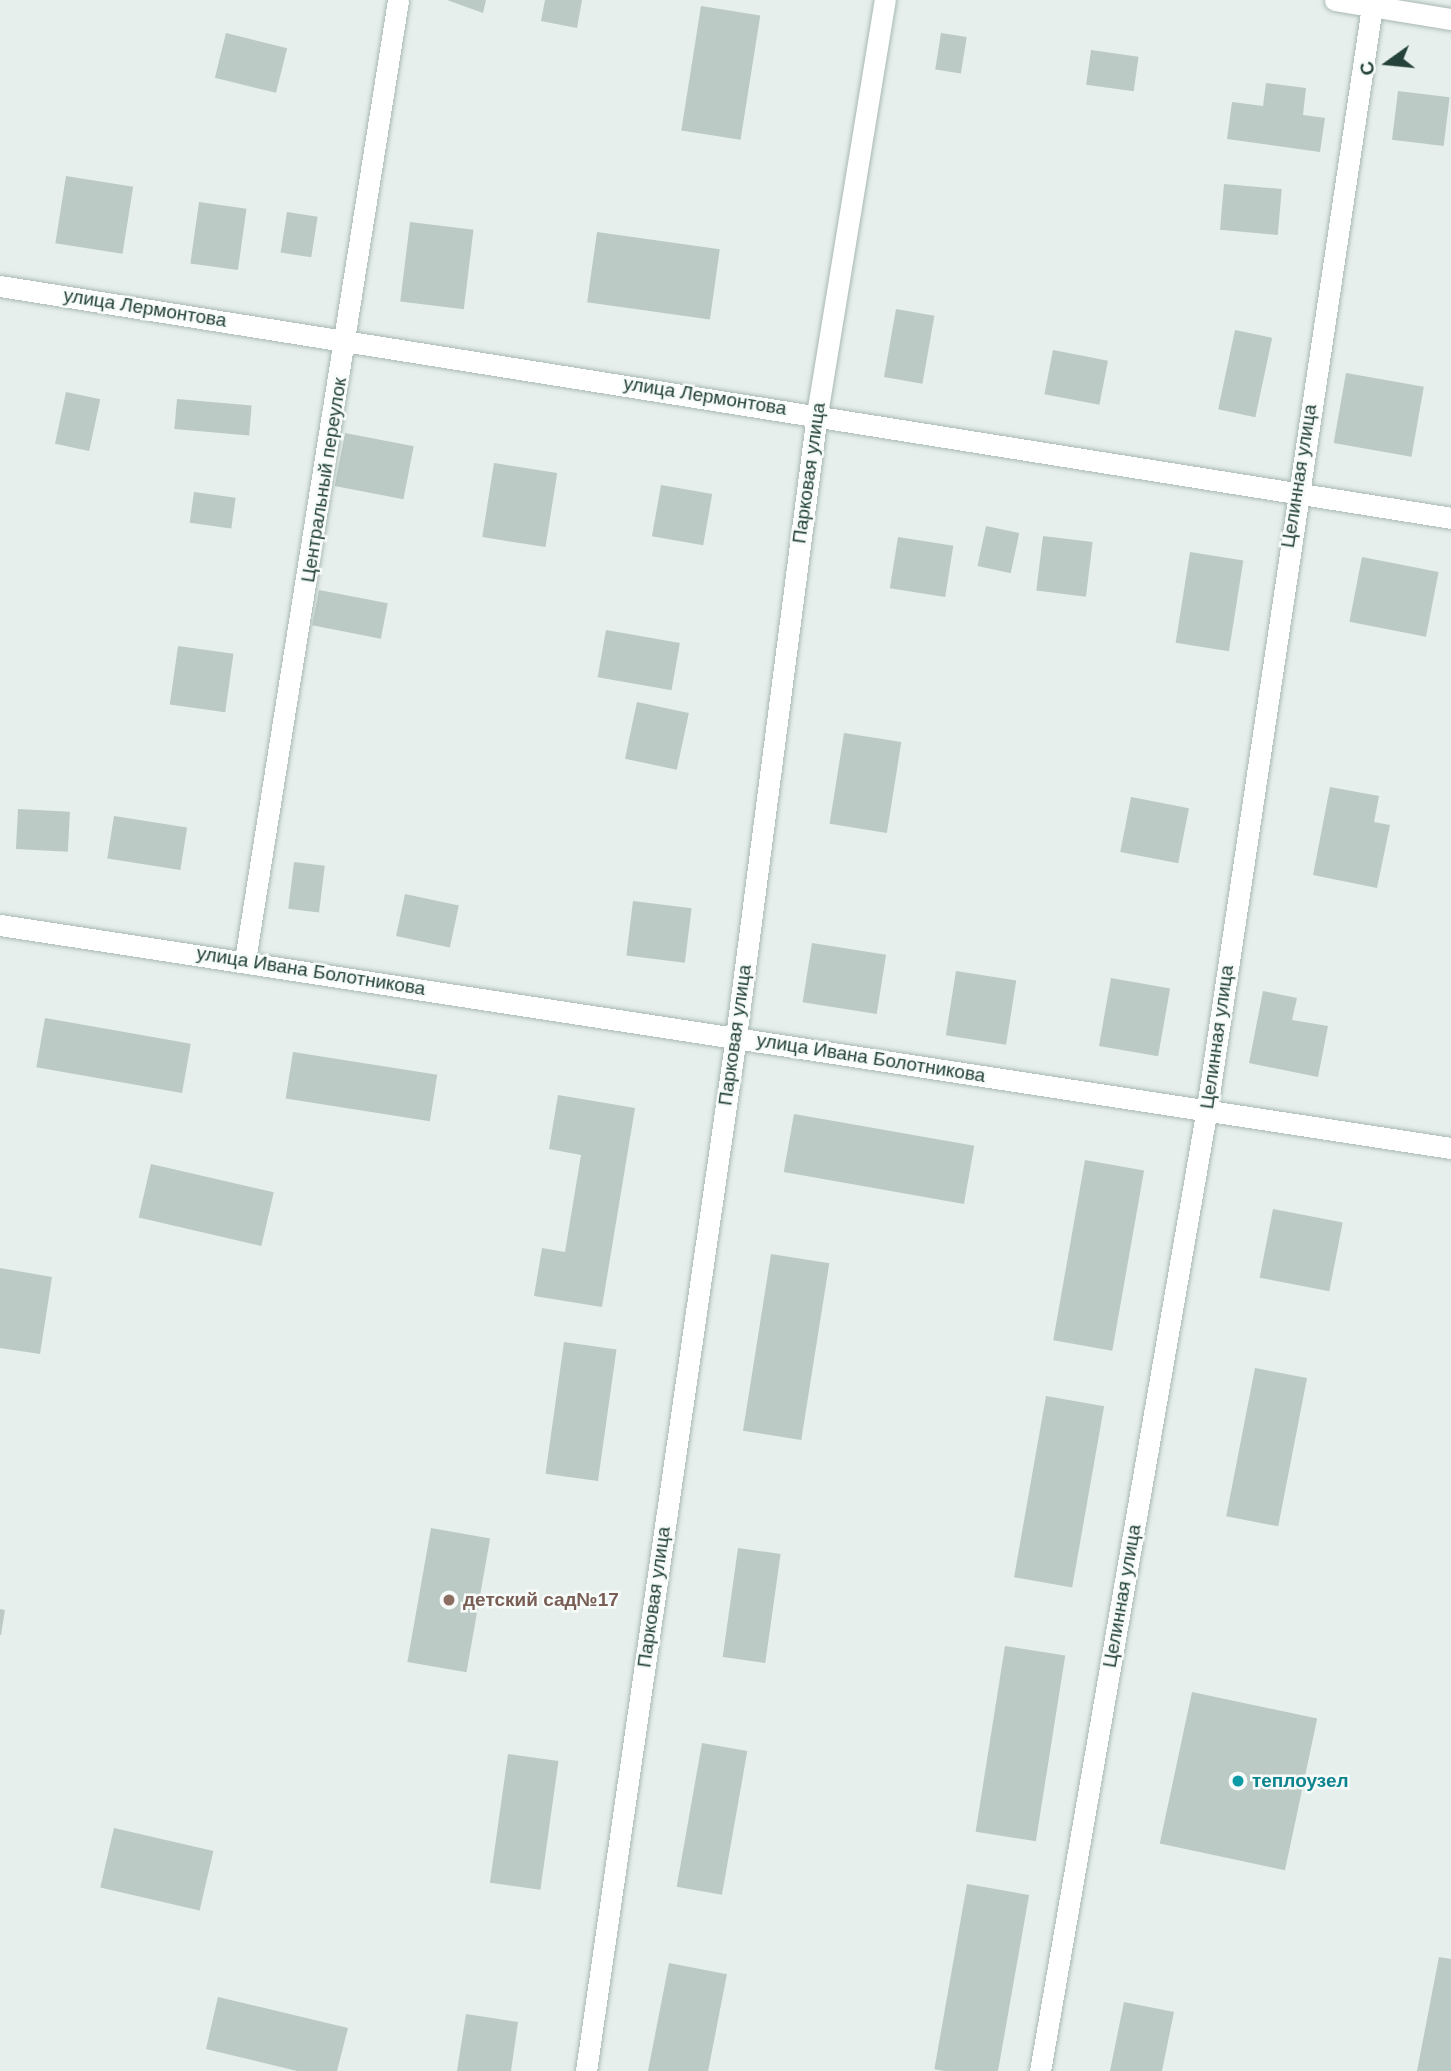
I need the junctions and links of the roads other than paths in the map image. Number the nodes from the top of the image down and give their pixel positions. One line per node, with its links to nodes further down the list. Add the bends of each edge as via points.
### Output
1 (398, 0): 7 (street, Центральный переулок)
2 (885, 0): 8 (street, Парковая улица)
3 (1335, 0): 4 (street)
4 (1373, 3): 5 (street); 9 (street, Целинная улица)
5 (1451, 19)
6 (0, 286): 7 (street, улица Лермонтова)
7 (347, 339): 8 (street, улица Лермонтова); 12 (street, Центральный переулок)
8 (817, 414): 9 (street, улица Лермонтова); 13 (street, Парковая улица)
9 (1296, 494): 10 (street, улица Лермонтова); 14 (street, Целинная улица)
10 (1451, 518)
11 (0, 925): 12 (street, улица Ивана Болотникова)
12 (245, 960): 13 (street, улица Ивана Болотникова)
13 (736, 1037): 14 (street, улица Ивана Болотникова); 16 (street, Парковая улица)
14 (1207, 1108): 15 (street, улица Ивана Болотникова); 17 (street, Целинная улица)
15 (1451, 1149)
16 (586, 2071)
17 (1040, 2071)

